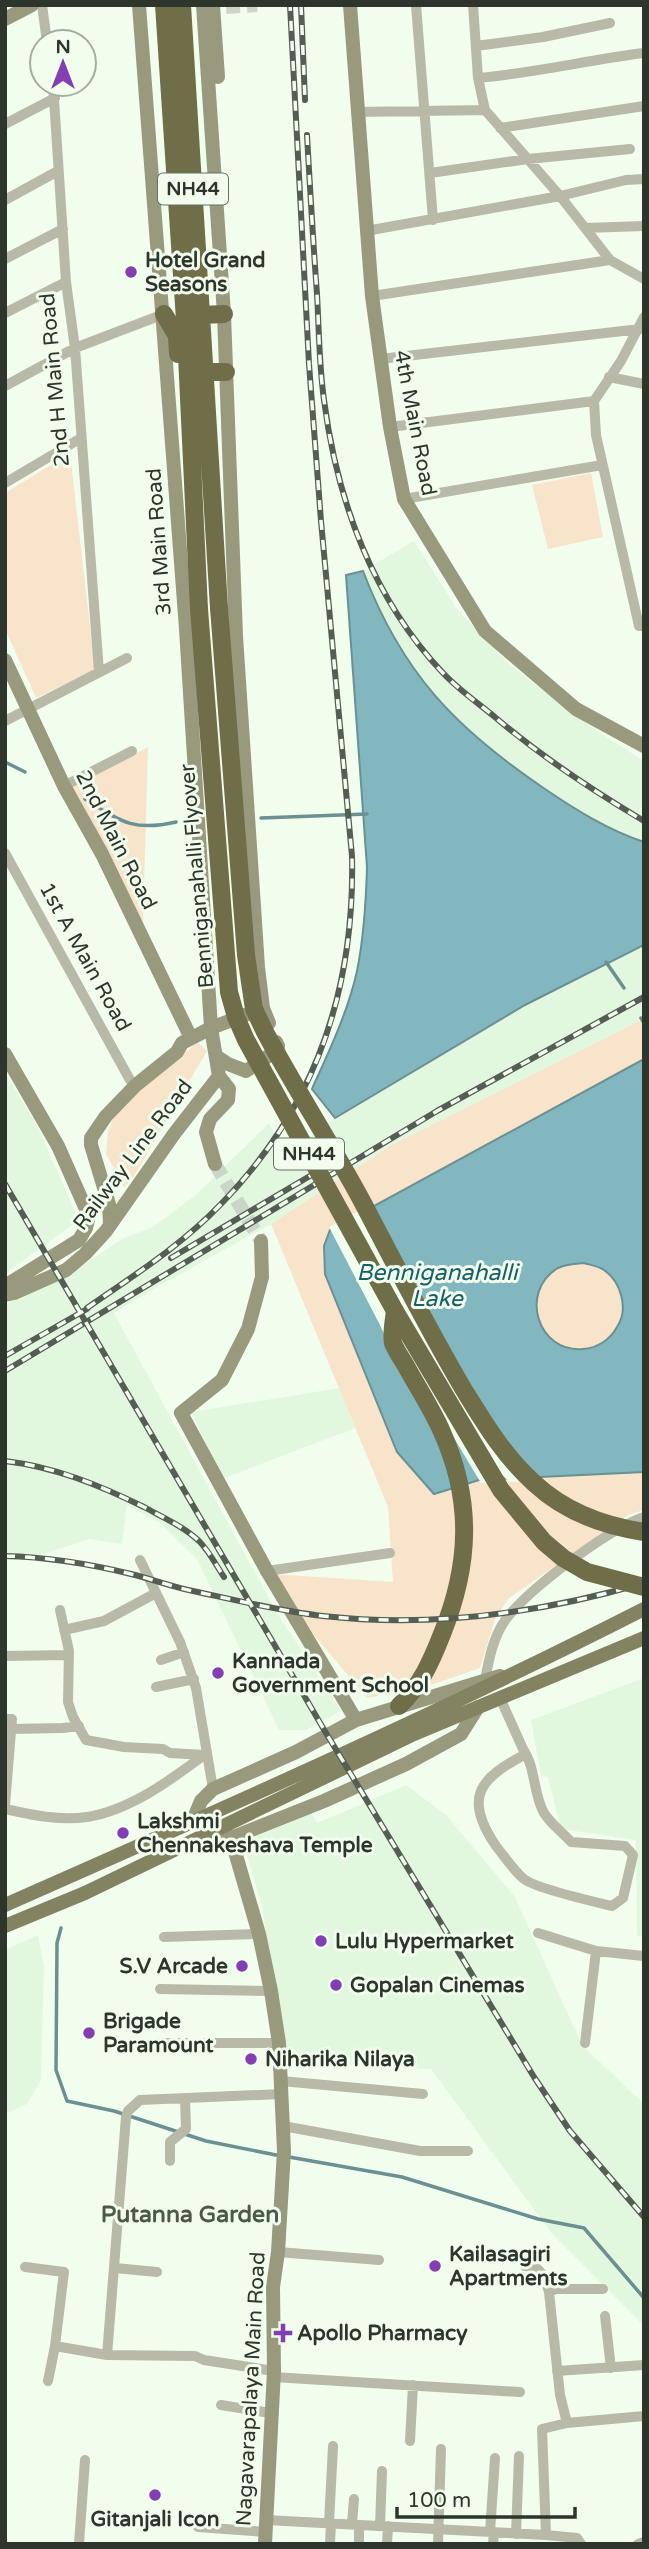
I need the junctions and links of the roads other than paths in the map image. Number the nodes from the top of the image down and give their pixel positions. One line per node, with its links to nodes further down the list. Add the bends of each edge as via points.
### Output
1 (32, 5): 10 (street)
2 (42, 5): 12 (street)
3 (139, 5): 41 (street, 3rd Main Road)
4 (164, 5): 53 (highway, NH44)
5 (183, 5): 43 (highway, NH44)
6 (350, 5): 20 (street, 4th Main Road)
7 (416, 5): 19 (street)
8 (473, 5): 13 (street)
9 (214, 6): 42 (street, via 220,114 212,131)
10 (5, 19)
11 (610, 23): 13 (street)
12 (45, 28)
13 (476, 46): 15 (street)
14 (644, 53): 15 (street)
15 (478, 78): 18 (street)
16 (55, 99): 21 (street); 25 (street, 2nd H Main Road)
17 (644, 106): 22 (street)
18 (485, 110): 19 (street); 22 (street)
19 (424, 111): 20 (street); 26 (street)
20 (356, 112): 34 (street, 4th Main Road)
21 (5, 124)
22 (499, 128): 24 (street)
23 (630, 149): 24 (street)
24 (528, 159): 26 (street); 28 (street)
25 (58, 171): 29 (street); 33 (street, 2nd H Main Road)
26 (429, 173): 30 (street)
27 (644, 179): 28 (street)
28 (560, 196): 30 (street); 32 (street)
29 (5, 200)
30 (433, 220): 34 (street)
31 (644, 226): 32 (street)
32 (585, 228): 36 (street)
33 (64, 229): 35 (street); 38 (street, 2nd H Main Road)
34 (366, 231): 39 (street, 4th Main Road)
35 (5, 260)
36 (610, 260): 37 (street); 39 (street)
37 (644, 279)
38 (66, 282): 40 (street); 46 (street, 2nd H Main Road)
39 (372, 296): 47 (street, 4th Main Road)
40 (5, 313)
41 (163, 314): 46 (street); 53 (highway, via 177,336 179,377); 71 (street, 3rd Main Road)
42 (224, 314): 43 (highway); 48 (street)
43 (201, 315): 49 (highway, NH44)
44 (644, 317): 45 (street)
45 (641, 329): 47 (street); 50 (street)
46 (75, 348): 52 (street); 56 (street, 2nd H Main Road)
47 (380, 359): 55 (street, 4th Main Road)
48 (226, 372): 49 (highway); 70 (street, via 236,636)
49 (205, 373): 84 (highway, Benniganahalli Flyover / NH44, bridge, via 219,608 254,1009 446,1359 512,1462 562,1504 591,1519)
50 (610, 377): 51 (street); 54 (street)
51 (644, 384)
52 (5, 386)
53 (189, 388): 82 (highway, Benniganahalli Flyover / NH44, bridge, via 199,609 229,992 246,1040)
54 (594, 401): 55 (street); 57 (street)
55 (390, 427): 59 (street, 4th Main Road)
56 (80, 438): 58 (street); 63 (street, 2nd H Main Road)
57 (603, 465): 59 (street); 60 (street, via 639,626)
58 (5, 483)
59 (404, 499): 66 (street, 4th Main Road, via 485,631 576,709)
60 (644, 626)
61 (127, 658): 63 (street)
62 (5, 660): 64 (street, 2nd Main Road)
63 (99, 672): 64 (street)
64 (29, 708): 65 (street); 68 (street, 2nd Main Road)
65 (5, 721)
66 (644, 746)
67 (132, 751): 68 (street)
68 (64, 786): 72 (street, 2nd Main Road, via 102,854)
69 (5, 853): 76 (street, 1st A Main Road)
70 (263, 1008): 71 (street); 74 (street, via 278,1046 270,1055 246,1071)
71 (211, 1028): 72 (street); 74 (street, 3rd Main Road)
72 (187, 1040): 78 (street, via 136,1085 91,1138)
73 (5, 1054): 80 (street, Railway Line Road, via 58,1146 89,1216 79,1240)
74 (216, 1056): 75 (street, 3rd Main Road)
75 (219, 1076): 77 (street, 3rd Main Road, via 229,1089 228,1100 210,1119 206,1132); 78 (street, Railway Line Road)
76 (130, 1080)
77 (215, 1164)
78 (110, 1224): 81 (street, Railway Line Road, via 66,1270)
79 (261, 1241): 87 (street, via 262,1277 248,1329 222,1380 181,1413)
80 (5, 1286)
81 (5, 1295)
82 (395, 1311): 88 (highway, Benniganahalli Flyover / NH44, bridge, via 502,1490 544,1542 587,1572); 103 (highway, via 393,1341 454,1459 461,1485 465,1543 457,1592 428,1671)
83 (644, 1517): 100 (street, via 586,1551 525,1600 498,1634)
84 (644, 1532)
85 (390, 1553): 87 (street)
86 (140, 1560): 89 (street)
87 (267, 1571): 105 (street)
88 (644, 1587)
89 (156, 1592): 92 (street, via 104,1621); 94 (street)
90 (644, 1609): 98 (main road)
91 (60, 1610): 92 (street)
92 (64, 1630): 95 (street)
93 (644, 1638): 102 (main road)
94 (184, 1652): 97 (street); 99 (street)
95 (69, 1655): 96 (street); 107 (street, via 68,1702)
96 (5, 1656)
97 (161, 1660)
98 (525, 1670): 100 (street); 112 (main road)
99 (194, 1679): 101 (street); 108 (street)
100 (485, 1680): 103 (street)
101 (156, 1688)
102 (500, 1698): 104 (main road); 109 (street)
103 (399, 1706): 105 (street)
104 (478, 1707): 113 (main road); 114 (street, via 461,1734 407,1764)
105 (356, 1720): 110 (street)
106 (8, 1724): 107 (street); 111 (street)
107 (79, 1726): 108 (street, via 86,1740)
108 (206, 1754): 110 (street); 111 (street, via 139,1799 87,1816 39,1817)
109 (526, 1754): 109 (street, via 544,1813 571,1842 625,1846 633,1855 623,1898 612,1906 525,1881 481,1825 479,1798 486,1780)
110 (213, 1789): 112 (street, via 201,1801)
111 (5, 1807)
112 (192, 1822): 115 (main road)
113 (220, 1828): 114 (street); 116 (main road)
114 (231, 1838): 118 (street, Nagavarapalaya Main Road)
115 (5, 1905)
116 (5, 1926)
117 (538, 1933): 120 (street)
118 (259, 1934): 119 (street); 123 (street, Nagavarapalaya Main Road)
119 (164, 1937)
120 (596, 1951): 121 (street); 126 (street)
121 (644, 1956)
122 (160, 1989): 123 (street)
123 (271, 1991): 125 (street, Nagavarapalaya Main Road)
124 (151, 2043): 125 (street)
125 (278, 2043): 127 (street, Nagavarapalaya Main Road)
126 (585, 2043)
127 (281, 2088): 128 (street); 129 (street); 130 (street, Nagavarapalaya Main Road)
128 (423, 2094)
129 (185, 2098): 132 (street, via 183,2132 170,2142); 137 (street, via 140,2101 127,2114)
130 (283, 2126): 131 (street, via 420,2151); 133 (street, Nagavarapalaya Main Road, via 287,2205)
131 (468, 2151)
132 (170, 2161)
133 (278, 2252): 134 (street); 147 (street, Nagavarapalaya Main Road, via 273,2287)
134 (379, 2260)
135 (525, 2266): 140 (street, via 536,2267)
136 (25, 2267): 142 (street, via 64,2273)
137 (116, 2267): 138 (street); 143 (street)
138 (157, 2272)
139 (603, 2289): 140 (street, via 556,2288)
140 (549, 2292): 146 (street)
141 (605, 2316): 145 (street)
142 (55, 2346): 143 (street); 148 (street)
143 (107, 2355): 147 (street, via 195,2356)
144 (644, 2365): 145 (street)
145 (611, 2368): 146 (street)
146 (557, 2371): 154 (street)
147 (274, 2374): 149 (street); 152 (street, Nagavarapalaya Main Road)
148 (48, 2381)
149 (414, 2385): 150 (street); 155 (street)
150 (520, 2392)
151 (221, 2405): 152 (street)
152 (270, 2413): 168 (street, Nagavarapalaya Main Road)
153 (644, 2416): 154 (street)
154 (567, 2423): 170 (street, via 542,2429)
155 (410, 2441)
156 (333, 2446): 163 (street)
157 (441, 2449): 167 (street)
158 (519, 2456): 171 (street)
159 (495, 2458): 169 (street)
160 (85, 2460): 173 (street)
161 (382, 2471): 165 (street)
162 (354, 2499): 164 (street)
163 (330, 2523): 164 (street); 168 (street); 174 (street)
164 (356, 2524): 165 (street); 175 (street)
165 (384, 2526): 167 (street); 176 (street)
166 (198, 2527): 168 (street)
167 (438, 2530): 169 (street); 177 (street)
168 (266, 2532)
169 (492, 2532): 171 (street); 178 (street)
170 (546, 2535): 171 (street); 179 (street, via 578,2538)
171 (521, 2537)
172 (644, 2542): 180 (street)
173 (79, 2544)
174 (330, 2544)
175 (359, 2544)
176 (387, 2544)
177 (438, 2544)
178 (493, 2544)
179 (581, 2544)
180 (638, 2544)

